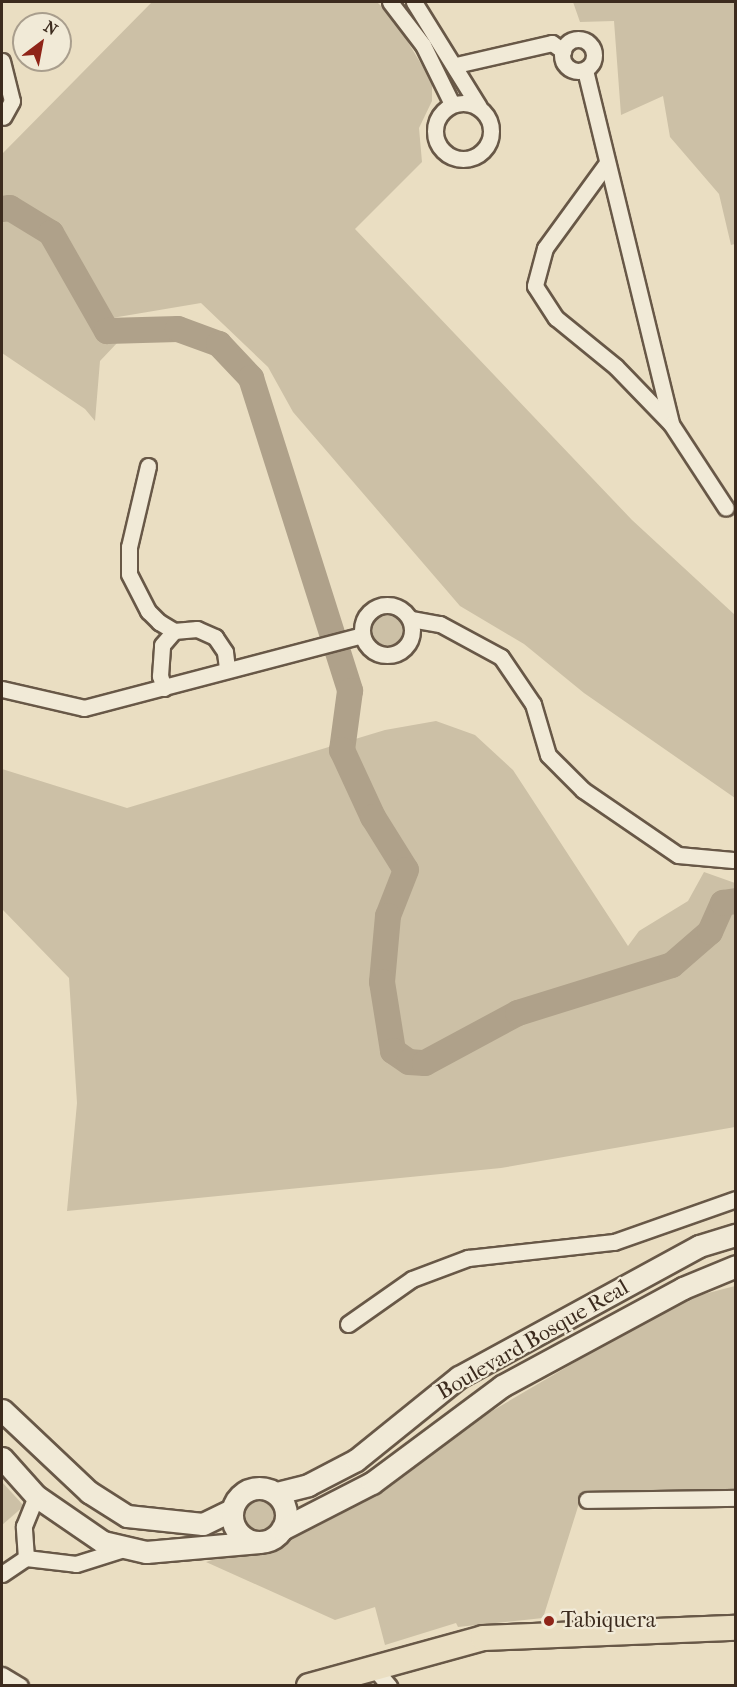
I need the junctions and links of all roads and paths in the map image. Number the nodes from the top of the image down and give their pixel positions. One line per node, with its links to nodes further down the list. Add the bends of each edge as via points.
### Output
1 (390, 2): 7 (street, via 423,45)
2 (414, 2): 5 (street)
3 (563, 51): 5 (street, via 552,43); 6 (street, via 569,68); 6 (street, via 574,39 589,43 594,58)
4 (2, 61): 9 (street, via 12,101)
5 (456, 65): 8 (street)
6 (585, 70): 10 (street)
7 (452, 104): 8 (street); 8 (street, via 440,115 435,136 440,146 457,159 479,154 487,147 491,125)
8 (479, 107)
9 (3, 117)
10 (607, 163): 11 (street); 11 (street, via 545,248 535,286 556,318 616,367)
11 (671, 424): 13 (street)
12 (148, 466): 15 (street, via 129,547 129,574 148,611)
13 (726, 508)
14 (411, 619): 16 (street, via 402,608 388,604 374,608 364,620); 16 (street, via 412,636 402,651 385,656 370,650); 20 (street, via 440,624 501,657 533,704 548,755 583,790 678,855)
15 (174, 632): 17 (street, via 197,628 215,637 225,652); 18 (street, via 162,645)
16 (361, 635): 17 (street)
17 (227, 669): 18 (street)
18 (164, 688): 19 (street, via 84,708)
19 (2, 689)
20 (733, 860)
21 (735, 1199): 24 (street, via 614,1242 468,1258 412,1279)
22 (735, 1235): 27 (street, Boulevard Bosque Real, via 699,1246 459,1377 356,1460 308,1485)
23 (735, 1266): 32 (street, Boulevard Bosque Real, via 684,1288 502,1386 372,1483)
24 (348, 1324)
25 (2, 1410): 31 (street, via 89,1492 127,1516 203,1524)
26 (2, 1458): 28 (street)
27 (277, 1493): 31 (street, via 267,1488 246,1491); 32 (street, via 286,1510)
28 (36, 1496): 34 (street, via 103,1542); 35 (street, via 24,1526)
29 (735, 1498): 30 (street)
30 (587, 1500)
31 (232, 1510): 33 (street, via 238,1533)
32 (282, 1529): 33 (street)
33 (260, 1542): 34 (street, via 188,1552)
34 (127, 1548): 35 (street, via 76,1564)
35 (26, 1558): 36 (street)
36 (2, 1575)
37 (735, 1628): 40 (main road, via 483,1638)
38 (2, 1675): 39 (street)
39 (20, 1686)
40 (309, 1686)

